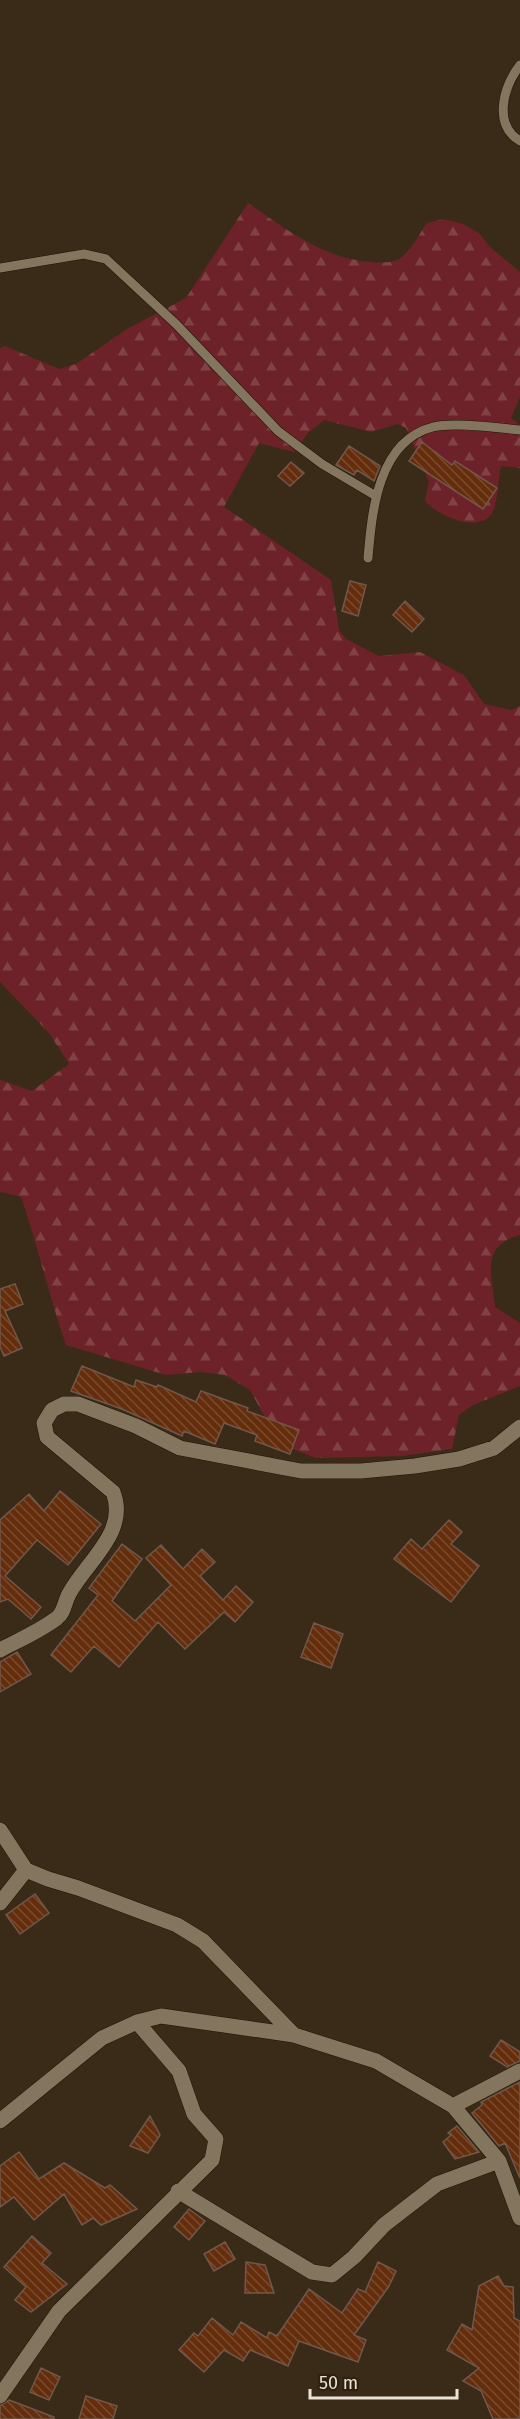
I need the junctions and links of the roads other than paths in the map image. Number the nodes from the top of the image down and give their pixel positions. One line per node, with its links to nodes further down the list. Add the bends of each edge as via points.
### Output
1 (520, 65): 2 (lane, via 505,95 503,116 511,135)
2 (520, 141)
3 (0, 268): 5 (lane, via 84,254 106,259 176,324 278,431 322,464)
4 (520, 430): 5 (lane, via 433,427 405,439 387,467)
5 (376, 496): 6 (lane)
6 (368, 558)
7 (520, 1427): 8 (street, via 494,1448 459,1459 361,1471 301,1471 180,1448 78,1404 64,1404 52,1410 44,1423 47,1437 113,1492 117,1516 105,1545 69,1594 60,1617)
8 (0, 1650)
9 (0, 1830): 10 (street)
10 (26, 1870): 11 (street); 13 (street, via 149,1913 204,1941)
11 (0, 1903)
12 (137, 2022): 13 (street, via 160,2016); 16 (street, via 102,2038); 18 (street, via 179,2071 194,2114 216,2139 212,2160)
13 (294, 2035): 15 (street, via 376,2061)
14 (520, 2071): 15 (street)
15 (453, 2106): 17 (street)
16 (0, 2121)
17 (499, 2161): 18 (street, via 437,2184 384,2225 332,2275 322,2276); 19 (street)
18 (178, 2191): 20 (street, via 59,2311)
19 (520, 2218)
20 (0, 2396)

